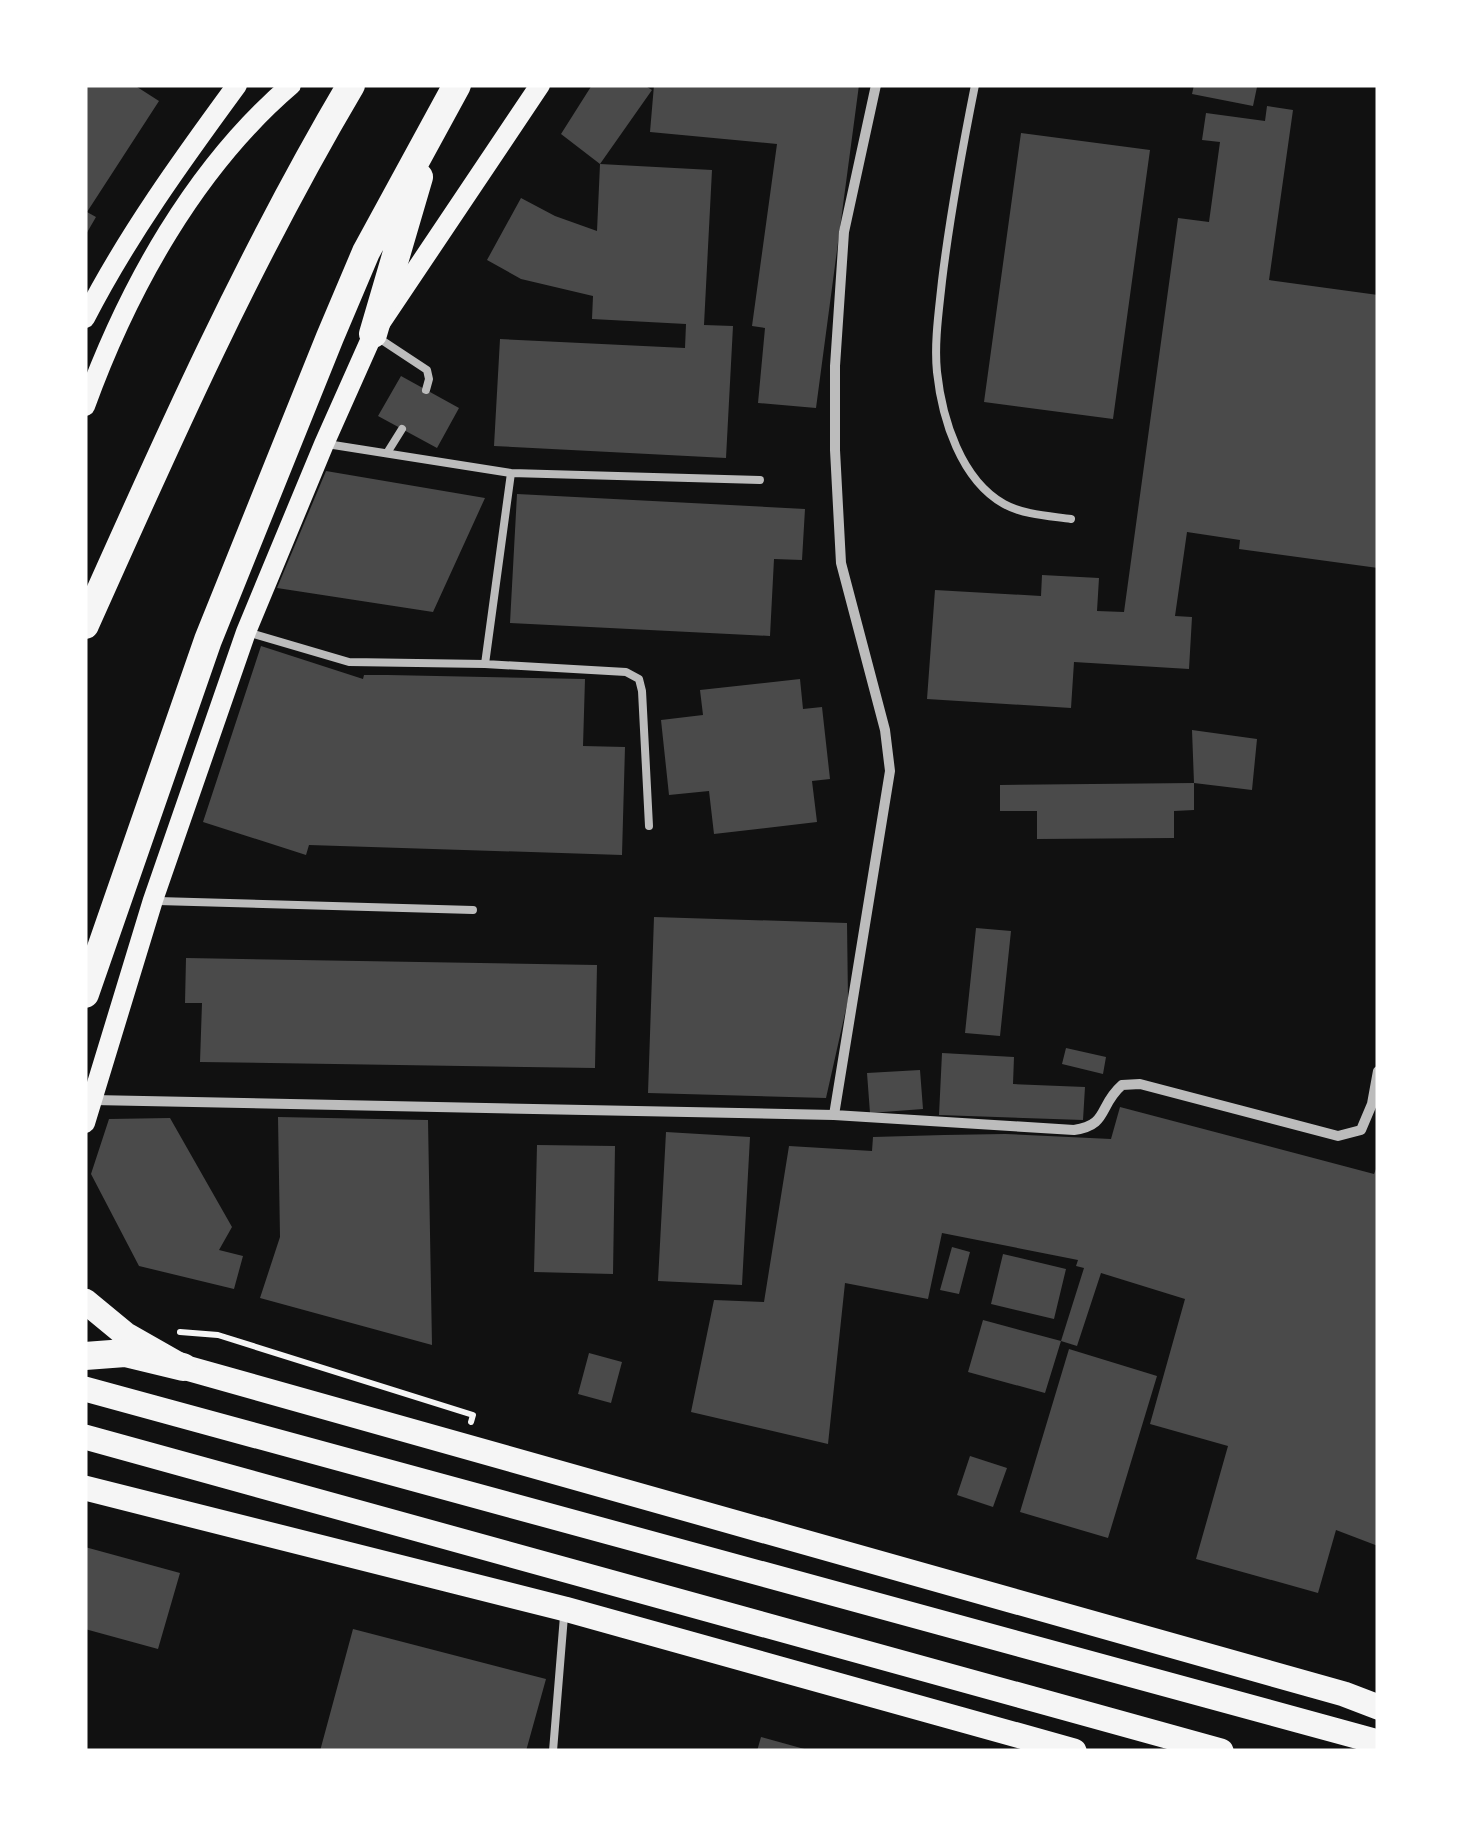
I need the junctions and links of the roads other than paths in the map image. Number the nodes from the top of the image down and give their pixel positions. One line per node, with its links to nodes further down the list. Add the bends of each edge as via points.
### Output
1 (237, 85): 9 (main road, via 106,276)
2 (291, 85): 12 (main road, via 230,144 188,201 142,280)
3 (351, 85): 19 (highway, via 268,230)
4 (457, 85): 8 (highway)
5 (540, 85): 10 (main road)
6 (876, 85): 28 (street, via 844,232 835,450 841,563 890,772)
7 (975, 85): 18 (lane, via 938,320 936,371 945,413 979,483 1004,504)
8 (432, 129): 10 (highway); 25 (highway, via 366,252 286,445 208,640)
9 (85, 318)
10 (372, 334): 11 (lane, via 427,370); 14 (main road)
11 (426, 390)
12 (85, 406)
13 (402, 429): 15 (lane)
14 (324, 444): 15 (lane); 20 (main road)
15 (386, 454): 16 (lane)
16 (511, 473): 17 (lane); 21 (lane)
17 (760, 480)
18 (1071, 519)
19 (85, 625)
20 (246, 632): 21 (lane, via 349,662); 23 (main road)
21 (484, 664): 22 (lane, via 626,672 638,679)
22 (649, 826)
23 (153, 900): 24 (lane); 27 (main road)
24 (473, 910)
25 (85, 994)
26 (1378, 1072): 28 (street, via 1362,1130 1338,1136 1140,1084 1122,1084 1091,1128 1074,1130)
27 (92, 1100): 28 (street); 29 (main road)
28 (834, 1115)
29 (85, 1123)
30 (85, 1300): 32 (highway, via 125,1334)
31 (85, 1356): 32 (highway, via 125,1353)
32 (183, 1367): 37 (highway)
33 (85, 1389): 38 (highway)
34 (85, 1437): 41 (highway)
35 (85, 1488): 36 (highway)
36 (564, 1609): 39 (lane); 40 (highway)
37 (1378, 1707)
38 (1378, 1742)
39 (553, 1751)
40 (1074, 1751)
41 (1221, 1751)

